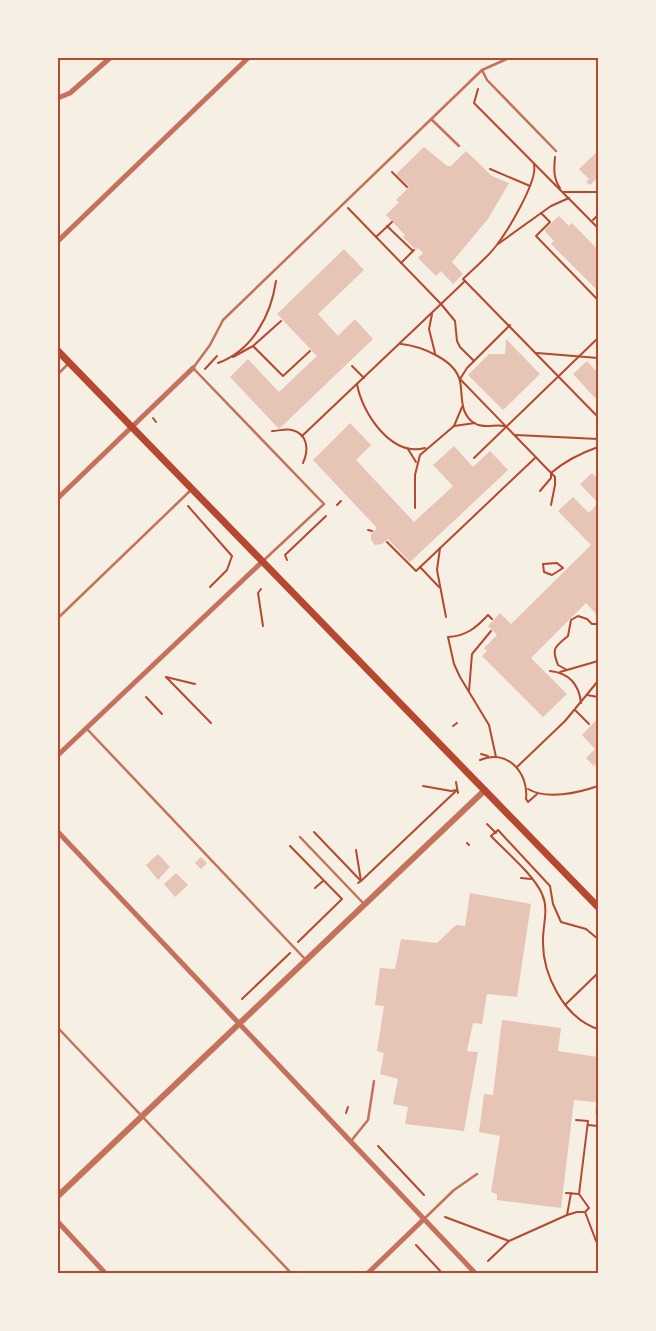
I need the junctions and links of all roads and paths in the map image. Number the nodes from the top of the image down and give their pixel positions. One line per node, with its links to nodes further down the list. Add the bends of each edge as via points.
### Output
1 (110, 58): 6 (street, via 70,93)
2 (248, 58): 28 (street)
3 (509, 58): 4 (lane)
4 (482, 70): 9 (lane); 11 (lane, via 487,80)
5 (478, 89): 8 (path)
6 (58, 98)
7 (469, 98): 8 (path)
8 (474, 98): 12 (path, via 474,102)
9 (431, 119): 10 (lane); 20 (lane)
10 (459, 146)
11 (556, 152): 17 (path, via 556,181)
12 (534, 165): 15 (path, via 536,171); 17 (path)
13 (490, 169): 15 (path)
14 (392, 172): 16 (path)
15 (530, 186): 29 (path)
16 (407, 187)
17 (563, 192): 18 (path); 19 (path)
18 (598, 192)
19 (569, 198): 21 (path); 23 (path)
20 (344, 204): 27 (path); 53 (lane, via 223,320)
21 (541, 213): 29 (path); 33 (path, via 550,222 536,236)
22 (598, 215): 23 (path)
23 (592, 221): 26 (path)
24 (392, 222): 25 (path)
25 (387, 226): 27 (path); 30 (path, via 414,250)
26 (598, 228)
27 (376, 237): 30 (path)
28 (58, 241)
29 (497, 245): 32 (path, via 463,279)
30 (401, 263): 34 (path)
31 (276, 281): 48 (path, via 265,319 249,343)
32 (465, 281): 34 (path); 37 (path)
33 (598, 300)
34 (441, 304): 35 (path); 49 (path, via 455,321 460,347)
35 (432, 313): 39 (path); 43 (path, via 429,329)
36 (281, 321): 40 (path)
37 (510, 325): 44 (path); 49 (path)
38 (598, 338): 45 (path)
39 (399, 344): 43 (path); 57 (path)
40 (253, 346): 42 (path, via 283,376); 48 (path)
41 (58, 351): 50 (main road)
42 (310, 351)
43 (435, 353): 58 (path)
44 (537, 353): 45 (path); 56 (path)
45 (581, 355): 47 (path); 56 (path)
46 (217, 356): 54 (path)
47 (598, 358)
48 (226, 360): 51 (path)
49 (474, 361): 58 (path)
50 (69, 363): 55 (lane); 66 (main road)
51 (218, 363)
52 (352, 366): 57 (path)
53 (193, 368): 66 (street); 94 (lane, via 324,504)
54 (204, 369)
55 (58, 374)
56 (559, 375): 61 (path); 67 (path)
57 (364, 378): 59 (path)
58 (460, 379): 60 (path); 67 (path)
59 (357, 384): 70 (path); 74 (path, via 362,402 375,424 384,434)
60 (462, 407): 64 (path); 65 (path)
61 (598, 417)
62 (153, 418): 63 (path)
63 (156, 422)
64 (475, 423): 65 (path); 67 (path)
65 (454, 426): 73 (path)
66 (132, 427): 80 (main road); 82 (street)
67 (506, 427): 69 (path); 75 (path)
68 (272, 431): 70 (path, via 292,430)
69 (515, 435): 71 (path); 76 (path)
70 (302, 436): 77 (path, via 307,445)
71 (598, 439)
72 (598, 447): 79 (path, via 567,461)
73 (427, 448): 74 (path); 78 (path)
74 (408, 449): 78 (path)
75 (474, 458)
76 (536, 458): 79 (path); 92 (path)
77 (303, 463)
78 (416, 463): 87 (path)
79 (551, 473): 81 (path, via 551,478); 85 (path, via 555,485)
80 (192, 489): 94 (main road); 101 (lane)
81 (540, 491)
82 (58, 498)
83 (340, 502): 84 (path)
84 (337, 504)
85 (551, 505)
86 (188, 506): 97 (path, via 232,556 227,570)
87 (415, 508)
88 (326, 516): 93 (path, via 285,555)
89 (368, 530): 90 (path)
90 (372, 530)
91 (387, 542): 96 (path, via 416,571)
92 (440, 548): 96 (path); 98 (path, via 437,570)
93 (287, 560)
94 (262, 561): 123 (street); 134 (main road)
95 (543, 564): 95 (path, via 542,569 548,575 563,568 557,563)
96 (420, 567): 98 (path)
97 (210, 587)
98 (440, 588): 100 (path)
99 (262, 590): 104 (path, via 258,593)
100 (446, 617)
101 (58, 618)
102 (492, 619): 112 (path, via 488,615 462,636 448,637 454,664)
103 (598, 624): 107 (path, via 578,616 571,620 568,636 558,643 554,652 558,665)
104 (262, 626)
105 (491, 631): 112 (path, via 472,654 468,680)
106 (598, 661): 107 (path)
107 (567, 670): 109 (path)
108 (550, 671): 109 (path)
109 (560, 672): 116 (path, via 576,684)
110 (598, 681): 113 (path)
111 (195, 684): 120 (path, via 166,677)
112 (470, 694): 127 (path, via 489,724)
113 (587, 695): 115 (path); 116 (path)
114 (146, 697): 118 (path)
115 (598, 697)
116 (581, 703): 117 (path)
117 (575, 710): 121 (path); 129 (path)
118 (162, 714)
119 (457, 723): 122 (path)
120 (211, 724)
121 (589, 724)
122 (453, 726)
123 (86, 728): 125 (street); 152 (lane)
124 (481, 754): 126 (path)
125 (58, 755)
126 (488, 756): 127 (path); 128 (path)
127 (496, 757): 129 (path)
128 (480, 760)
129 (517, 767): 133 (path)
130 (456, 782): 135 (path)
131 (423, 786): 135 (path)
132 (598, 786): 136 (path, via 571,793)
133 (527, 788): 136 (path); 136 (path, via 528,802)
134 (485, 790): 149 (street); 150 (main road)
135 (458, 792): 147 (path)
136 (537, 794)
137 (487, 824): 140 (path)
138 (58, 832): 158 (street)
139 (314, 832): 147 (path)
140 (497, 832): 145 (path, via 491,836); 151 (path, via 550,886 561,922 586,929)
141 (300, 837): 149 (lane)
142 (290, 846): 146 (path)
143 (356, 850): 147 (path)
144 (521, 878): 145 (path)
145 (531, 879): 157 (path, via 542,894 546,910 543,955)
146 (322, 881): 148 (path); 152 (path, via 342,899)
147 (359, 882)
148 (316, 888)
149 (364, 904): 154 (street)
150 (598, 907)
151 (598, 939)
152 (293, 946): 154 (lane)
153 (290, 953): 156 (path)
154 (306, 960): 158 (street)
155 (598, 973): 157 (path)
156 (242, 999)
157 (565, 1005): 160 (path, via 580,1020)
158 (240, 1024): 164 (street); 168 (street)
159 (58, 1028): 164 (lane)
160 (598, 1029)
161 (374, 1081): 168 (lane, via 368,1120)
162 (348, 1107): 163 (path)
163 (346, 1113)
164 (142, 1117): 175 (street); 186 (lane)
165 (576, 1120): 166 (path, via 588,1122)
166 (588, 1125): 167 (path); 173 (path)
167 (598, 1126)
168 (351, 1141): 179 (street)
169 (378, 1146): 174 (path)
170 (478, 1174): 179 (lane, via 454,1190)
171 (566, 1193): 172 (path)
172 (571, 1193): 173 (path); 177 (path)
173 (579, 1194): 176 (path, via 590,1208)
174 (424, 1195)
175 (58, 1196)
176 (585, 1212): 177 (path); 183 (path)
177 (567, 1215): 181 (path)
178 (445, 1217): 181 (path)
179 (424, 1219): 187 (street); 189 (street)
180 (58, 1222): 185 (street)
181 (509, 1241): 184 (path)
182 (416, 1245): 188 (path)
183 (598, 1246)
184 (488, 1261)
185 (106, 1274)
186 (292, 1274)
187 (367, 1274)
188 (444, 1274)
189 (476, 1274)

